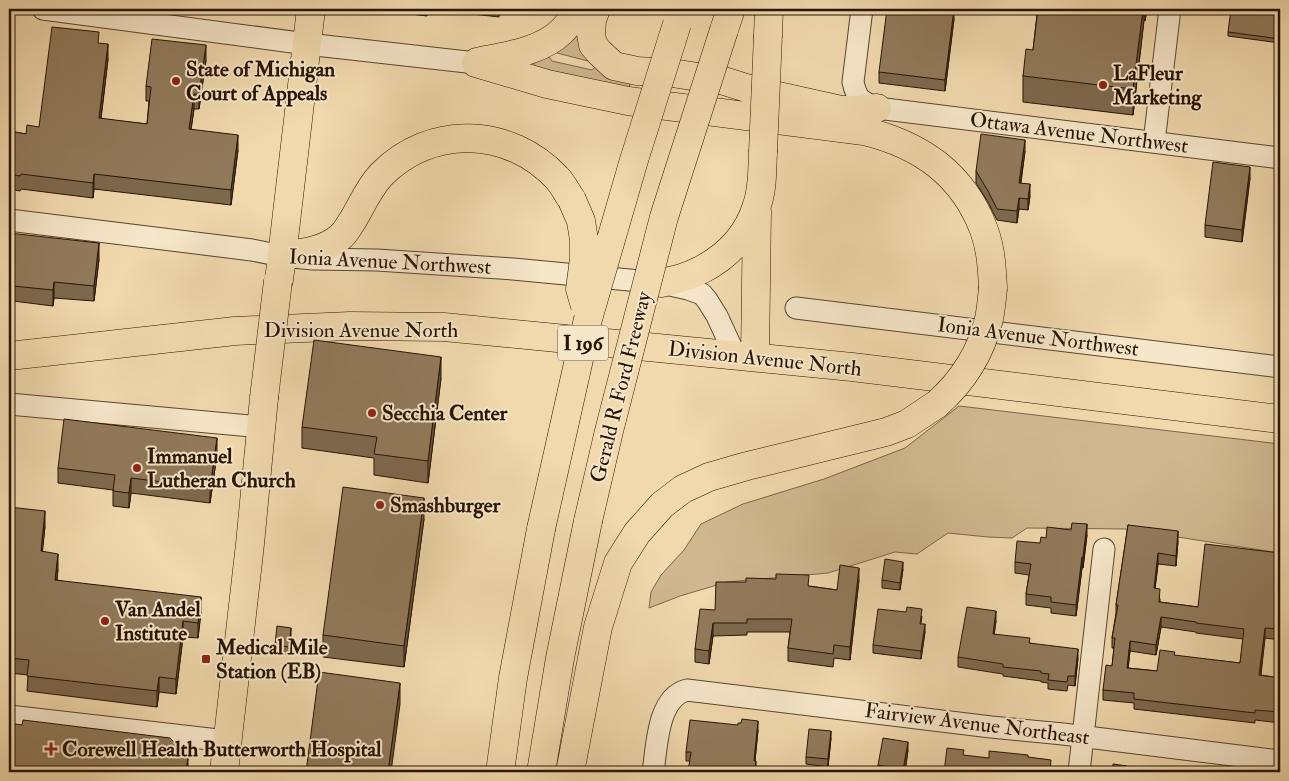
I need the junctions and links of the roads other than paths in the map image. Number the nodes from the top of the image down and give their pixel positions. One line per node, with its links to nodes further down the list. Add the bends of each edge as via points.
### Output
1 (43, 9): 10 (street)
2 (311, 9): 10 (main road)
3 (579, 9): 11 (main road, via 554,38 532,49)
4 (596, 9): 12 (main road, via 590,34 593,44 614,66 724,81 841,110)
5 (769, 9): 15 (main road, bridge)
6 (862, 9): 12 (street, via 853,82 856,94 863,102)
7 (1170, 9): 13 (street)
8 (680, 16): 20 (main road, I 196, bridge)
9 (728, 19): 34 (main road, Gerald R Ford Freeway / I 196, bridge, via 664,217 609,431 560,658)
10 (307, 44): 11 (street); 17 (main road)
11 (476, 63): 35 (main road, bridge, via 547,84 628,101 882,135 928,157 960,186 984,231 991,259 993,288 981,344 970,366 937,404 907,424 886,432 709,477 683,489 662,504 637,533 618,564 598,627)
12 (877, 108): 13 (street, Ottawa Avenue Northwest)
13 (1154, 142): 14 (street, Ottawa Avenue Northwest)
14 (1280, 158)
15 (758, 204): 18 (main road, via 750,225 722,257 689,276); 22 (main road)
16 (9, 220): 17 (street, Ionia Avenue Northwest, via 252,250)
17 (280, 269): 18 (street, Ionia Avenue Northwest, via 313,259 377,260); 20 (main road, bridge, via 338,240 380,177 412,152 436,142 470,138 492,141 513,147 534,159 558,179 572,200 581,221 584,240 580,289); 26 (main road, bridge)
18 (661, 284): 22 (street, Ionia Avenue Northwest, via 702,294)
19 (796, 308): 23 (street, Ionia Avenue Northwest)
20 (588, 319): 33 (main road, I 196, bridge, via 541,529 513,678)
21 (9, 356): 22 (main road, Division Avenue North, via 235,331 350,326 444,327)
22 (745, 356): 25 (main road, Division Avenue North)
23 (1280, 367)
24 (9, 404): 26 (street)
25 (1280, 419)
26 (261, 427): 30 (main road)
27 (1104, 549): 29 (street)
28 (9, 716): 30 (street)
29 (1083, 736): 31 (street, Fairview Avenue Northeast); 36 (street, Fairview Avenue Northeast, via 687,690 674,696 660,723); 37 (street)
30 (227, 741): 32 (main road)
31 (1280, 761)
32 (224, 772)
33 (500, 772)
34 (541, 772)
35 (570, 772)
36 (653, 772)
37 (1079, 772)

